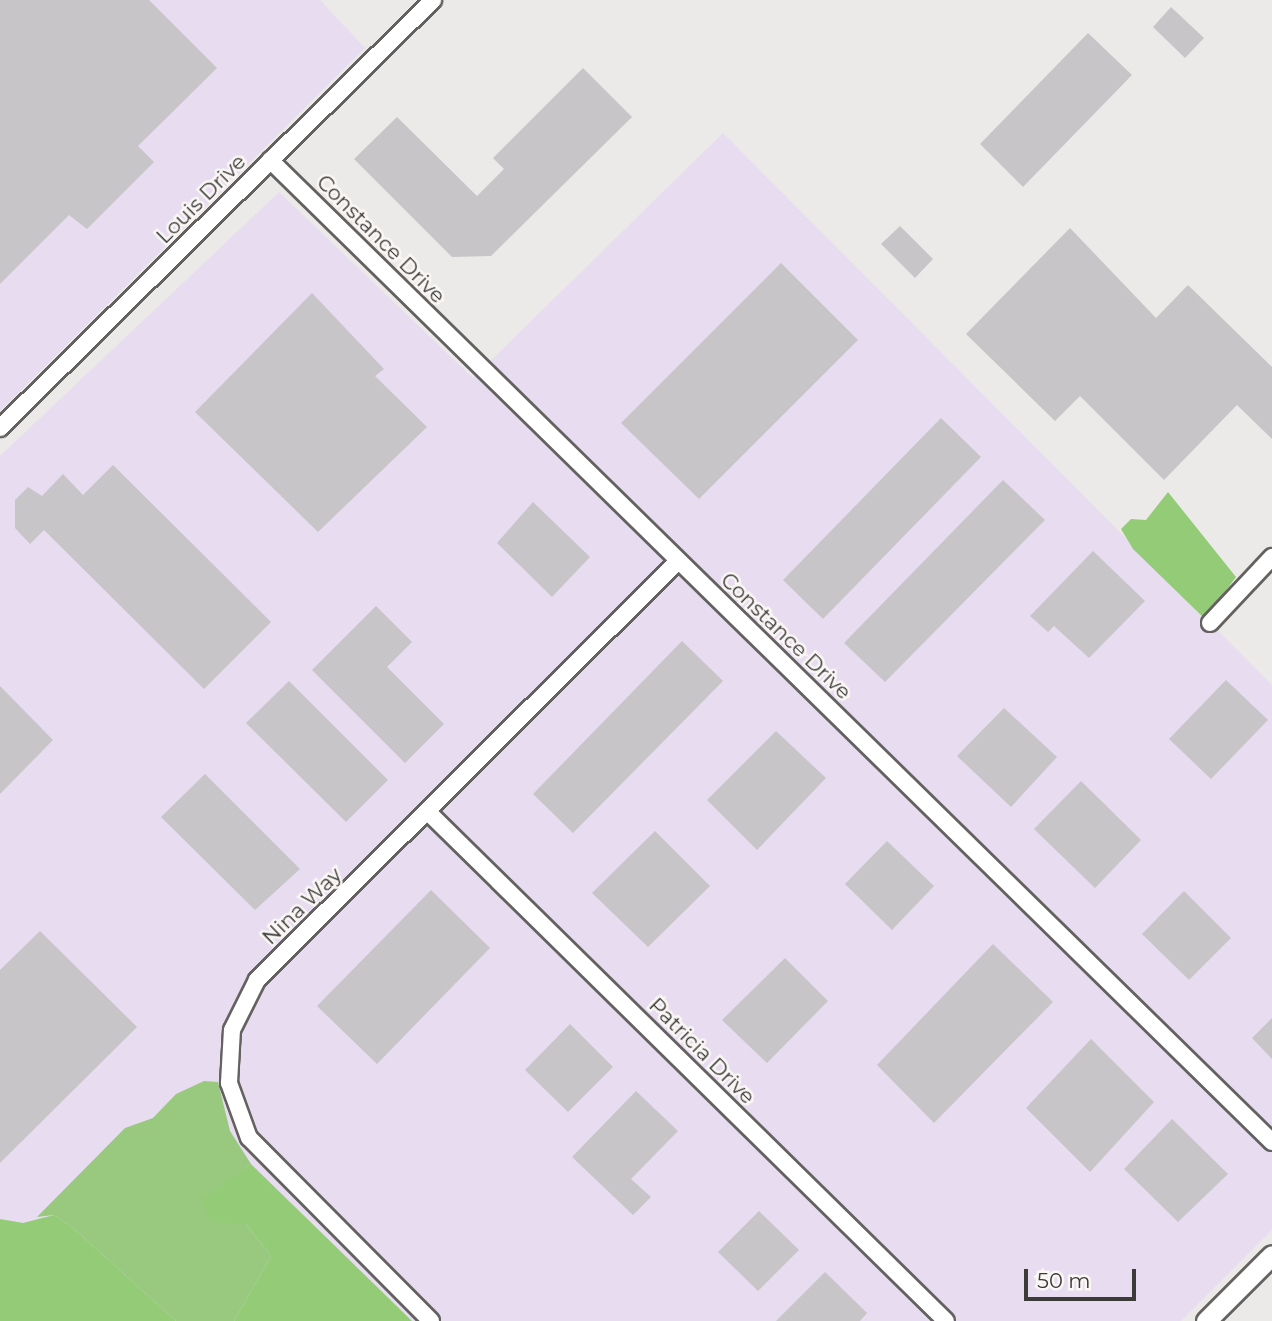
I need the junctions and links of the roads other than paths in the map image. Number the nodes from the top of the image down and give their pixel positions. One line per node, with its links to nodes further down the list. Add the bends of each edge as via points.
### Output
1 (433, 0): 2 (street, Louis Drive)
2 (270, 160): 3 (street, Louis Drive); 5 (street, Constance Drive)
3 (0, 428)
4 (1272, 557): 6 (street)
5 (678, 561): 7 (street, Nina Way); 8 (street, Constance Drive)
6 (1210, 623)
7 (428, 812): 10 (street, Nina Way, via 257,980 237,1014 228,1063 234,1102 249,1138); 11 (street, Patricia Drive)
8 (1272, 1142)
9 (1272, 1255): 12 (street)
10 (431, 1321)
11 (946, 1321)
12 (1206, 1321)

